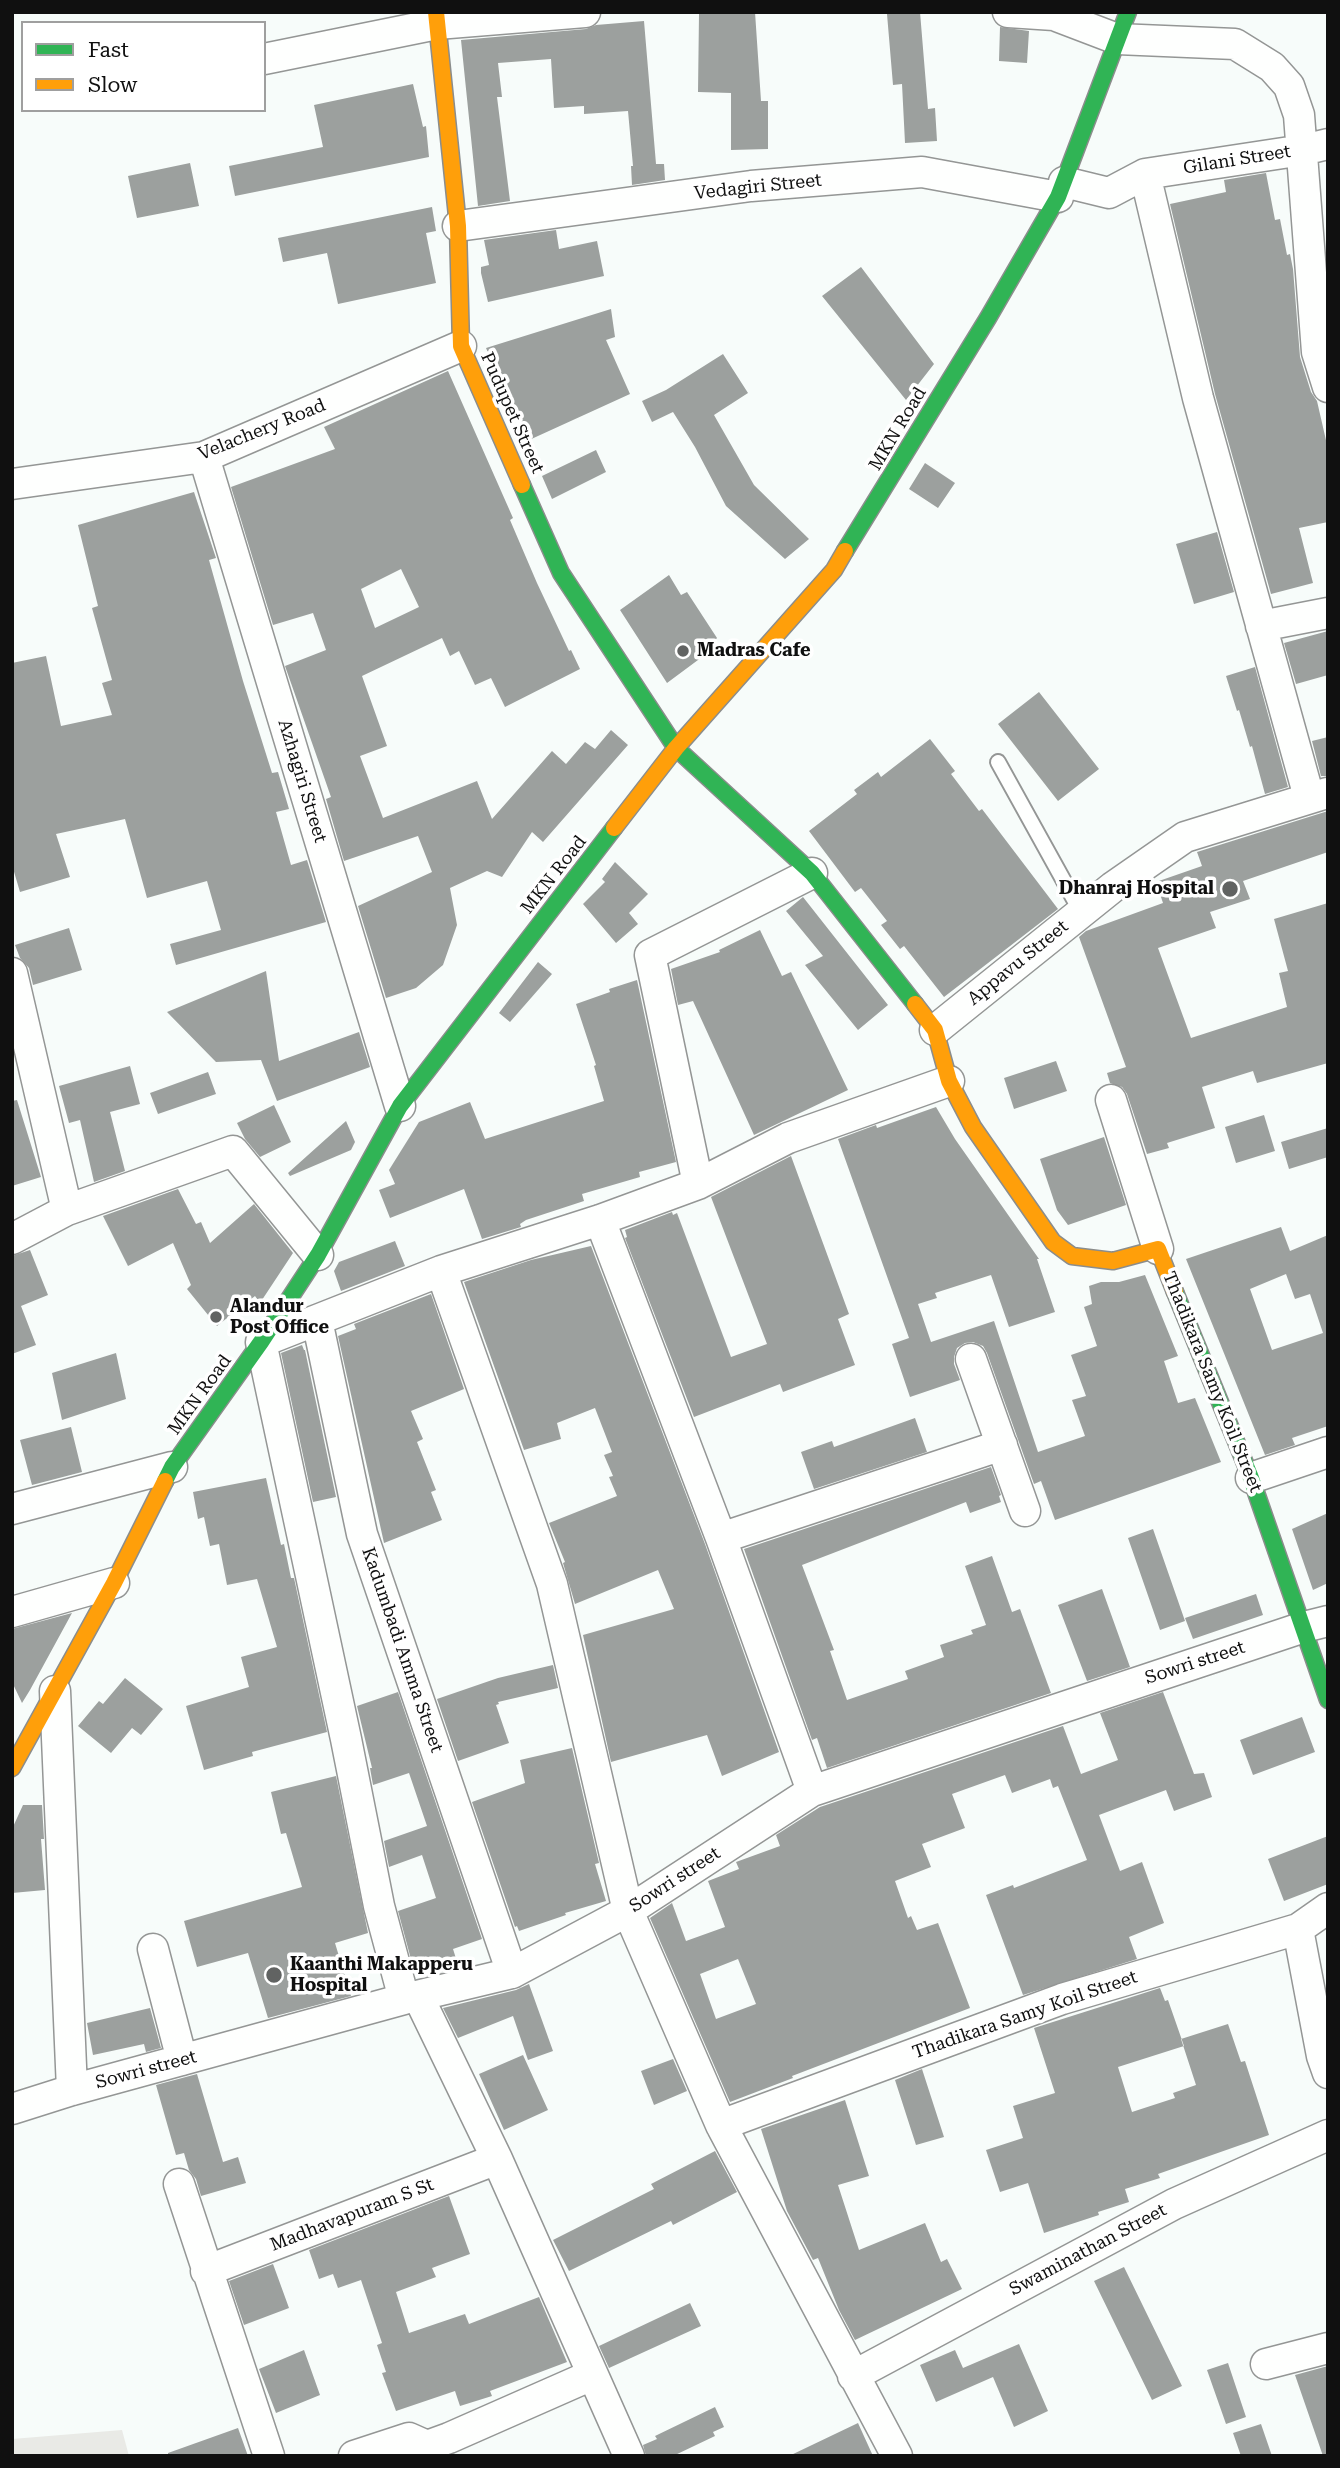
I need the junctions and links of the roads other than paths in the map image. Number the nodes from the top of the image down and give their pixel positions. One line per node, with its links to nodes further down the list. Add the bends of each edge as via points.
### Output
1 (585, 12): 3 (street)
2 (1008, 12): 4 (street)
3 (437, 18): 5 (street); 9 (street, Pudupet Street)
4 (1122, 26): 6 (street, via 1235,44 1272,68 1289,86); 8 (street, MKN Road)
5 (266, 59)
6 (1315, 147): 7 (street, Gilani Street); 11 (street, via 1317,352)
7 (1145, 174): 8 (street, Gilani Street, via 1110,193); 15 (street, via 1198,398)
8 (1061, 190): 9 (street, Vedagiri Street, via 922,172 751,186); 16 (street, MKN Road, via 834,570)
9 (458, 226): 10 (street, Pudupet Street)
10 (461, 346): 12 (street, Velachery Road); 16 (street, Pudupet Street, via 561,573)
11 (1328, 387)
12 (204, 457): 13 (street, Velachery Road); 25 (street, Azhagiri Street)
13 (12, 484)
14 (1328, 613): 15 (street)
15 (1261, 626): 18 (street)
16 (676, 748): 19 (street, Thadikara Samy Koil Street); 25 (street, MKN Road)
17 (998, 762): 20 (lane)
18 (1318, 795): 20 (street, Appavu Street, via 1185,837)
19 (812, 873): 22 (street, Thadikara Samy Koil Street); 26 (street, via 650,955)
20 (1081, 912): 22 (street, Appavu Street)
21 (12, 973): 27 (street)
22 (935, 1030): 23 (street, Thadikara Samy Koil Street)
23 (949, 1081): 26 (street, via 788,1138); 30 (street, Thadikara Samy Koil Street, via 973,1127 1053,1242 1072,1256 1113,1261)
24 (1111, 1100): 30 (street)
25 (400, 1106): 31 (street, MKN Road)
26 (698, 1184): 28 (street)
27 (67, 1210): 29 (street); 31 (street, via 233,1151)
28 (600, 1220): 32 (street); 42 (street)
29 (12, 1239)
30 (1158, 1249): 39 (street, Thadikara Samy Koil Street)
31 (318, 1255): 34 (street, MKN Road)
32 (441, 1271): 33 (street); 51 (street, via 552,1584)
33 (317, 1320): 34 (street); 54 (street, Kadumbadi Amma Street, via 362,1534)
34 (261, 1342): 38 (street, MKN Road); 55 (street, via 379,1906)
35 (971, 1359): 36 (street)
36 (1002, 1445): 41 (street); 42 (street)
37 (1328, 1452): 39 (street)
38 (172, 1467): 40 (street); 43 (street, MKN Road)
39 (1251, 1478): 45 (street, Thadikara Samy Koil Street)
40 (12, 1509)
41 (1025, 1511)
42 (721, 1538): 49 (street)
43 (114, 1583): 44 (street); 46 (street, MKN Road)
44 (12, 1612)
45 (1316, 1624): 47 (street, Thadikara Samy Koil Street); 49 (street, Sowri street)
46 (55, 1691): 48 (street, MKN Road); 58 (street)
47 (1328, 1700)
48 (12, 1768)
49 (812, 1791): 51 (street, Sowri street)
50 (1328, 1908): 52 (street, Thadikara Samy Koil Street)
51 (628, 1911): 54 (street, Sowri street); 60 (street)
52 (1298, 1928): 57 (street); 60 (street, Thadikara Samy Koil Street, via 1062,1999)
53 (153, 1949): 56 (street)
54 (512, 1973): 55 (street, Sowri street)
55 (411, 1998): 56 (street, Sowri street); 62 (street)
56 (182, 2060): 58 (street, Sowri street)
57 (1328, 2073)
58 (72, 2090): 59 (street, Sowri street)
59 (12, 2109)
60 (721, 2125): 68 (street)
61 (1328, 2135): 68 (street, Swaminathan Street, via 1174,2204)
62 (497, 2159): 64 (street, Madhavapuram S St); 67 (street)
63 (179, 2184): 64 (street)
64 (206, 2271): 69 (street)
65 (1328, 2348): 66 (street)
66 (1266, 2364)
67 (592, 2375): 70 (street, via 438,2442 426,2446 409,2438); 71 (street)
68 (853, 2376): 72 (street)
69 (269, 2456)
70 (355, 2456)
71 (629, 2456)
72 (897, 2456)

